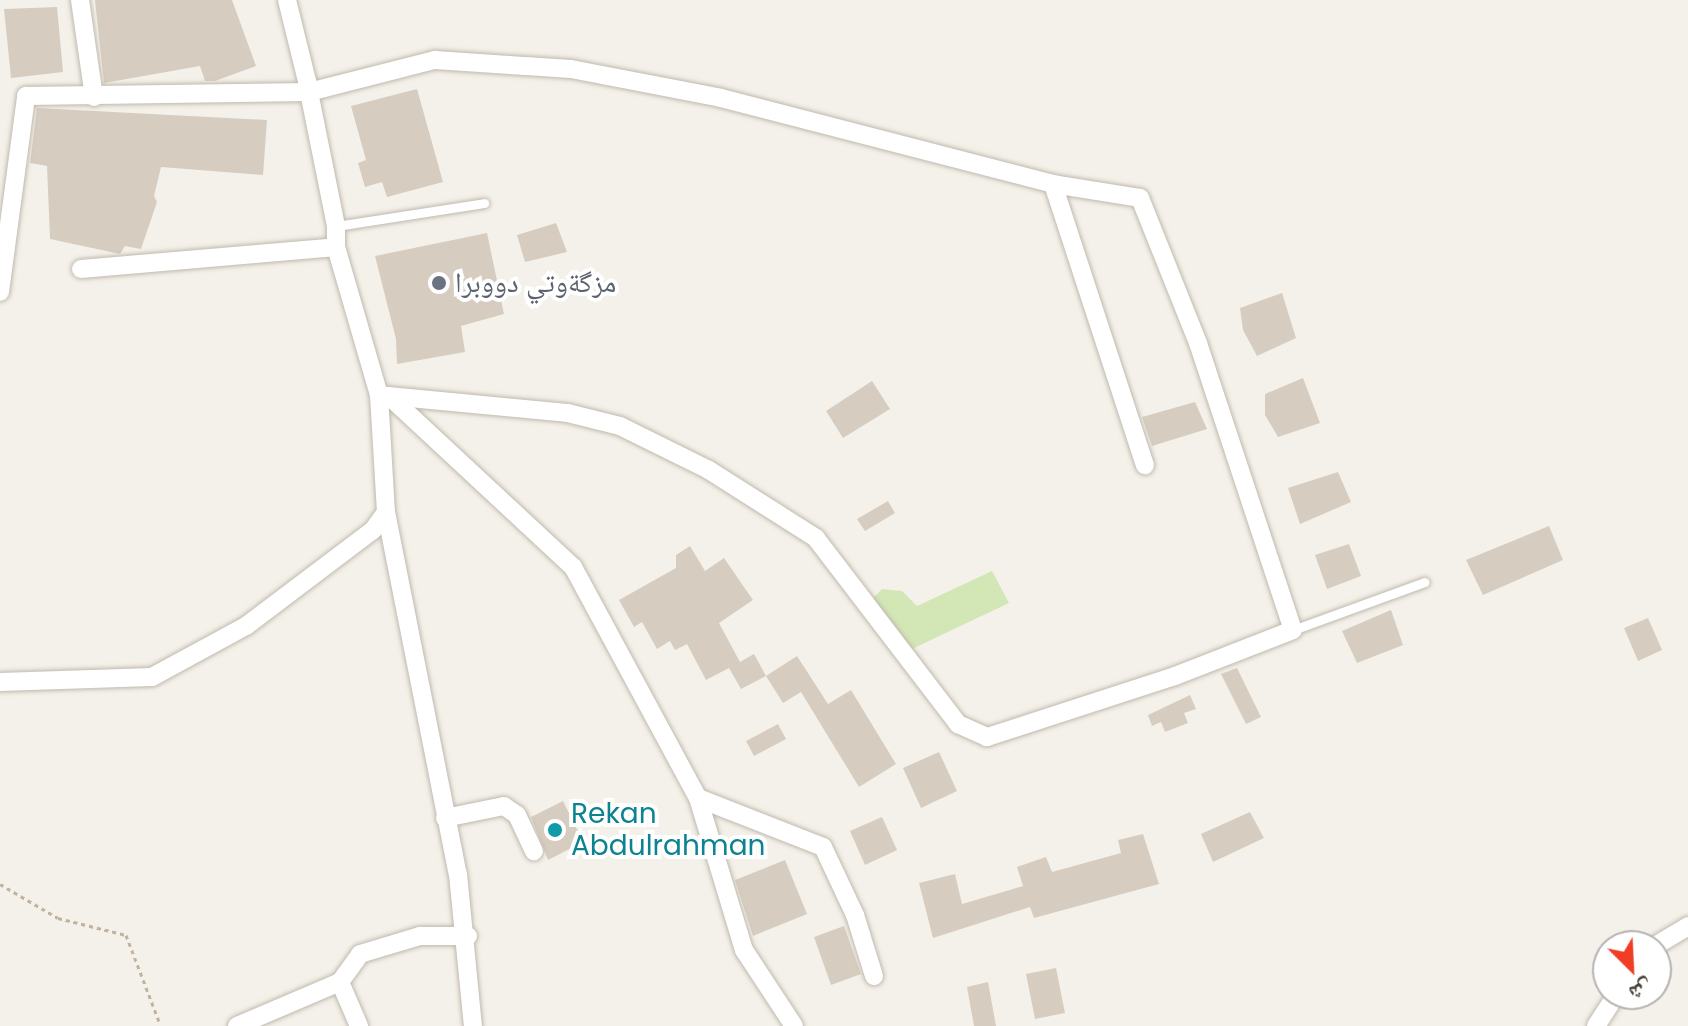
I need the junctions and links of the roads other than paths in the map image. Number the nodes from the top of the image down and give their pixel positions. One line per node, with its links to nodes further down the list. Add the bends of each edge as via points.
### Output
1 (80, 0): 4 (street)
2 (287, 0): 3 (street)
3 (309, 92): 4 (street); 5 (street, via 435,60 571,69 721,98); 7 (street)
4 (94, 97): 9 (street, via 26,96)
5 (1053, 184): 13 (street); 16 (street, via 1140,198 1198,343)
6 (484, 203): 7 (lane)
7 (336, 226): 8 (street)
8 (336, 247): 10 (street); 12 (street)
9 (2, 256): 11 (street)
10 (81, 269)
11 (0, 292)
12 (384, 396): 14 (street); 16 (street, via 568,413 620,426 709,470 816,538 958,724 987,737 1160,681); 18 (street, via 573,567)
13 (1145, 465)
14 (386, 512): 17 (street, via 373,530 246,626 152,677); 19 (street)
15 (1425, 582): 16 (lane)
16 (1293, 630)
17 (0, 682)
18 (698, 798): 22 (street, via 823,847 855,915); 27 (street, via 744,950)
19 (445, 818): 20 (street, via 504,806 517,815); 21 (street)
20 (534, 851)
21 (468, 936): 23 (street, via 420,936 360,954); 26 (street)
22 (874, 976)
23 (340, 982): 24 (street); 25 (street)
24 (237, 1026)
25 (359, 1026)
26 (473, 1026)
27 (794, 1026)

